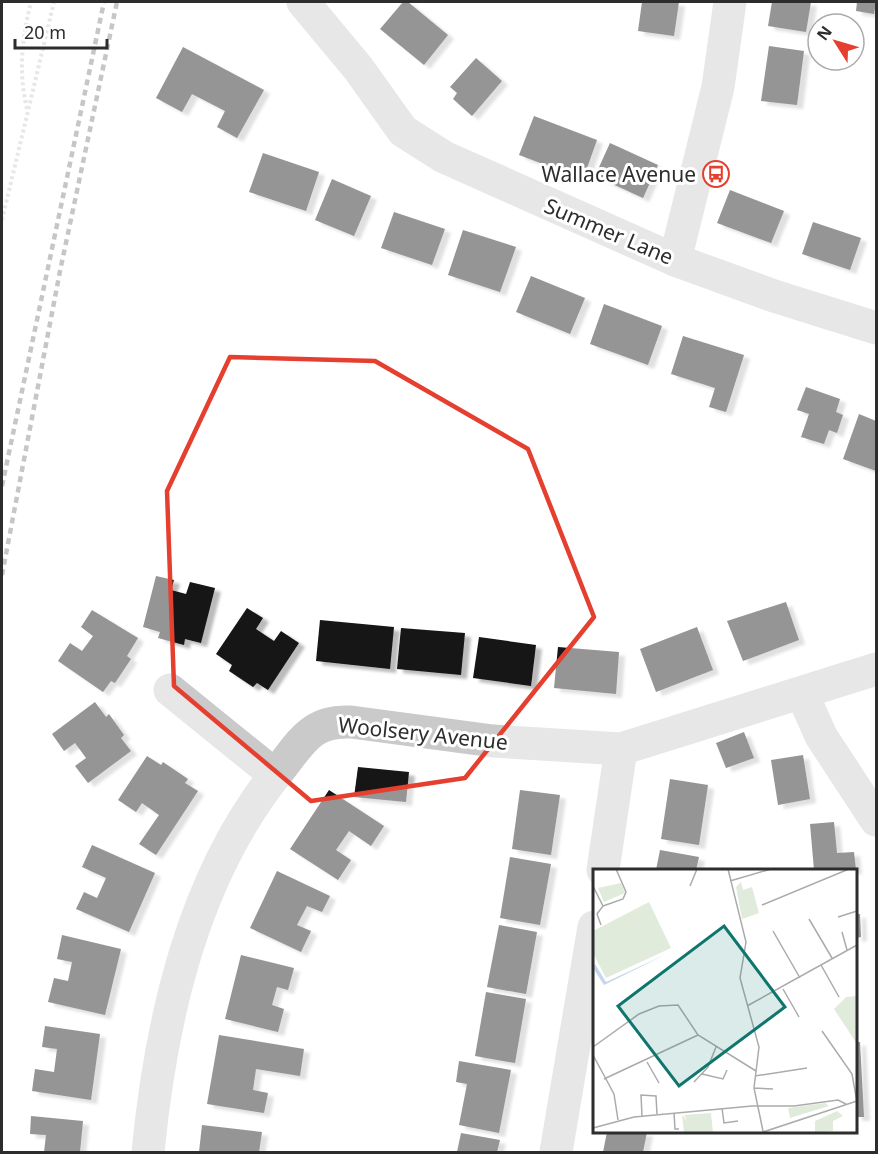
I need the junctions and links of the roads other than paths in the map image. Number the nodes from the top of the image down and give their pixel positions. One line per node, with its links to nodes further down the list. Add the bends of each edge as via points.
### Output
1 (303, 2): 3 (street, Summer Lane, via 404,131 454,162)
2 (730, 2): 3 (street, via 718,87)
3 (675, 260): 4 (street, Summer Lane)
4 (876, 328)
5 (876, 669): 7 (street, Woolsery Avenue)
6 (170, 690): 9 (street)
7 (802, 693): 8 (street, Woolsery Avenue); 10 (street, via 821,736)
8 (621, 749): 9 (street, Woolsery Avenue, via 493,741 332,721 306,737); 11 (street)
9 (274, 775): 13 (street, Woolsery Avenue, via 228,845 194,928 161,1056)
10 (876, 820)
11 (603, 869)
12 (593, 933): 14 (street)
13 (148, 1152)
14 (556, 1152)

